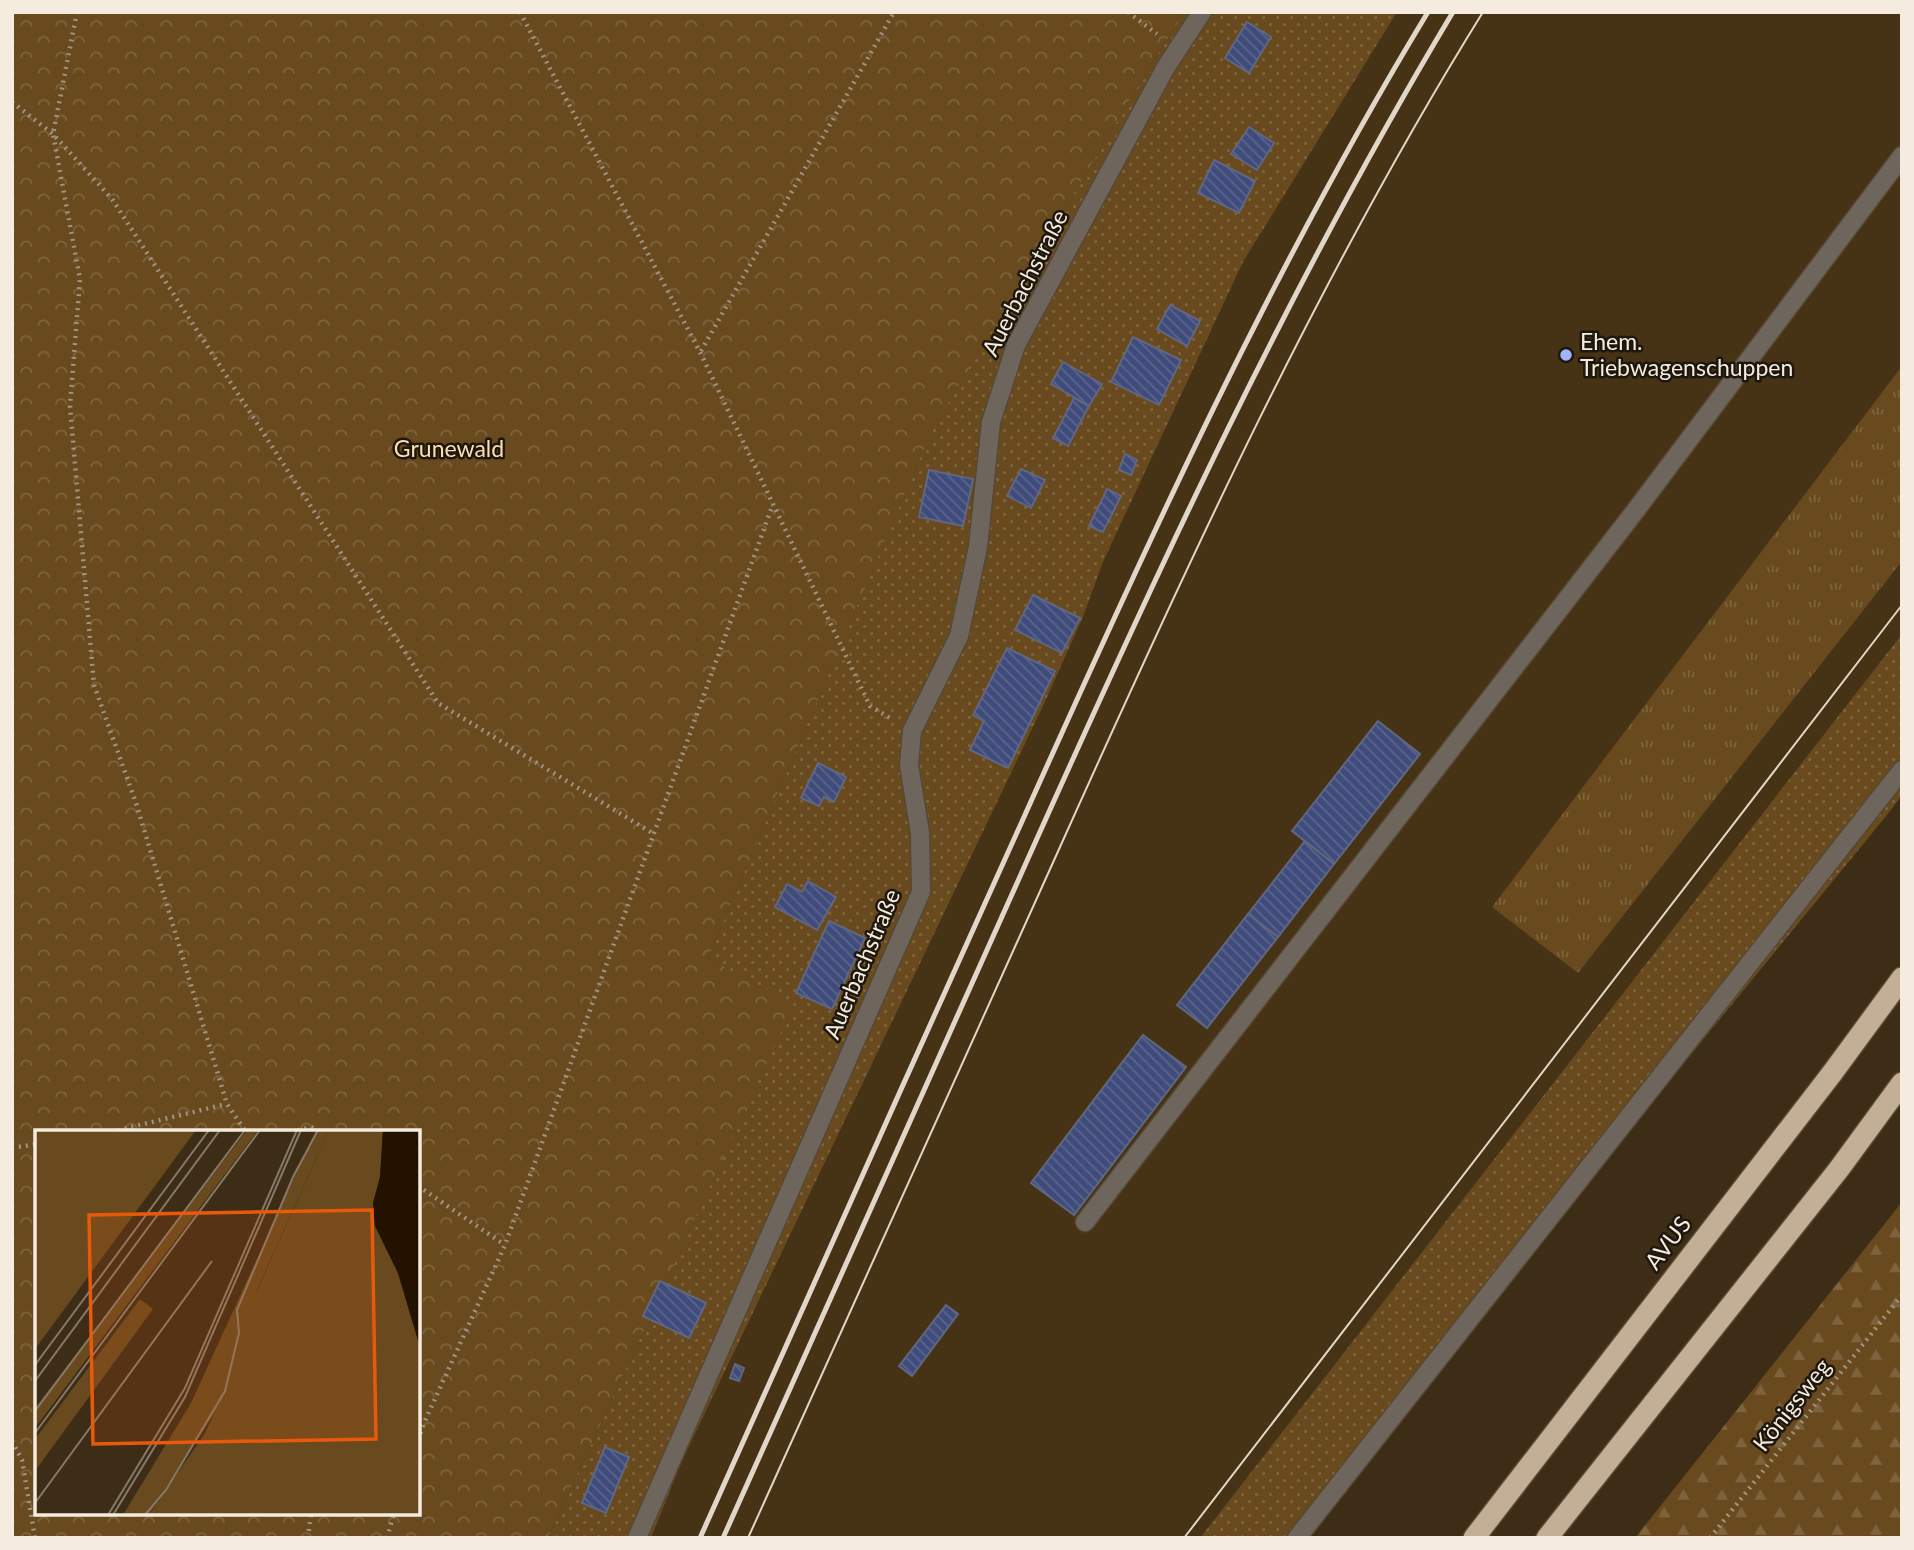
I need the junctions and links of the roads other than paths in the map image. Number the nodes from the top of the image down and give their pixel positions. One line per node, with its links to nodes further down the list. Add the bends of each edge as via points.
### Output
1 (1202, 12): 7 (lane, Auerbachstraße, via 1016,345 991,422 978,547 959,636 912,731 909,765 920,833 921,892)
2 (1902, 156): 6 (lane, via 1636,510)
3 (1902, 770): 8 (lane)
4 (1902, 978): 9 (highway, AVUS)
5 (1902, 1083): 10 (highway)
6 (1085, 1222)
7 (637, 1538)
8 (1297, 1538)
9 (1474, 1538)
10 (1547, 1538)

